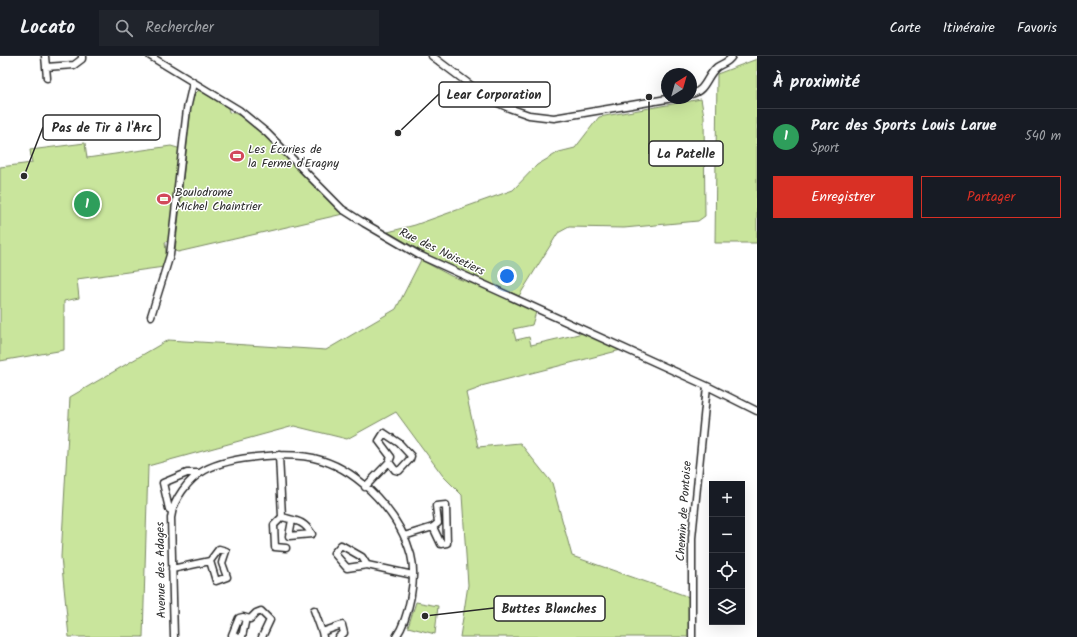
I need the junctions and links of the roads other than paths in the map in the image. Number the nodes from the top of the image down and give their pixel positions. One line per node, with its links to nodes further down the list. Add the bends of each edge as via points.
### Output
1 (45, 56): 6 (street)
2 (82, 56): 6 (street, via 74,66)
3 (150, 56): 8 (street, Rue des Noisetiers)
4 (432, 56): 10 (street, via 489,99 529,115 554,118)
5 (732, 56): 9 (street, via 728,62 718,66 709,76 705,86)
6 (46, 67): 7 (street)
7 (47, 78)
8 (193, 83): 11 (street, via 187,109 170,254); 12 (street, Rue des Noisetiers, via 239,110 267,133 342,209 364,223 419,255)
9 (697, 93)
10 (661, 100)
11 (150, 316)
12 (707, 386): 13 (street, Rue des Noisetiers); 37 (street, Chemin de Pontoise, via 692,538)
13 (757, 411)
14 (279, 455): 16 (street, Avenue des Adages, via 224,463); 17 (street, Avenue des Adages, via 320,460 353,476); 19 (street)
15 (389, 462): 15 (street, via 391,457 379,441 384,433 399,443 410,456 399,470 395,470); 17 (street)
16 (199, 473): 18 (street, Avenue des Adages, via 181,494); 18 (street, via 187,473 163,483 169,509)
17 (364, 487): 22 (street, Avenue des Adages, via 386,507)
18 (172, 511): 26 (street, Avenue des Adages)
19 (282, 517): 20 (street); 23 (street, via 274,526 275,547)
20 (292, 520)
21 (434, 527): 21 (street, via 440,544 448,543 446,505 436,506 438,523); 22 (street)
22 (404, 536): 27 (street, Avenue des Adages, via 412,557)
23 (286, 548)
24 (210, 561): 24 (street, via 218,549 226,551 222,563 227,577 216,581); 26 (street)
25 (367, 565): 25 (street, via 347,568 334,553 341,544 362,557); 27 (street)
26 (172, 568): 31 (street, Avenue des Adages)
27 (413, 575): 36 (street, Avenue des Adages, via 404,623)
28 (314, 610): 30 (street)
29 (246, 618): 32 (street, via 239,618 232,636); 33 (street); 34 (street, via 250,619 260,611 270,620)
30 (322, 635): 35 (street, via 342,625 344,633)
31 (174, 637)
32 (238, 637)
33 (242, 637)
34 (262, 637)
35 (340, 637)
36 (396, 637)
37 (692, 637)

